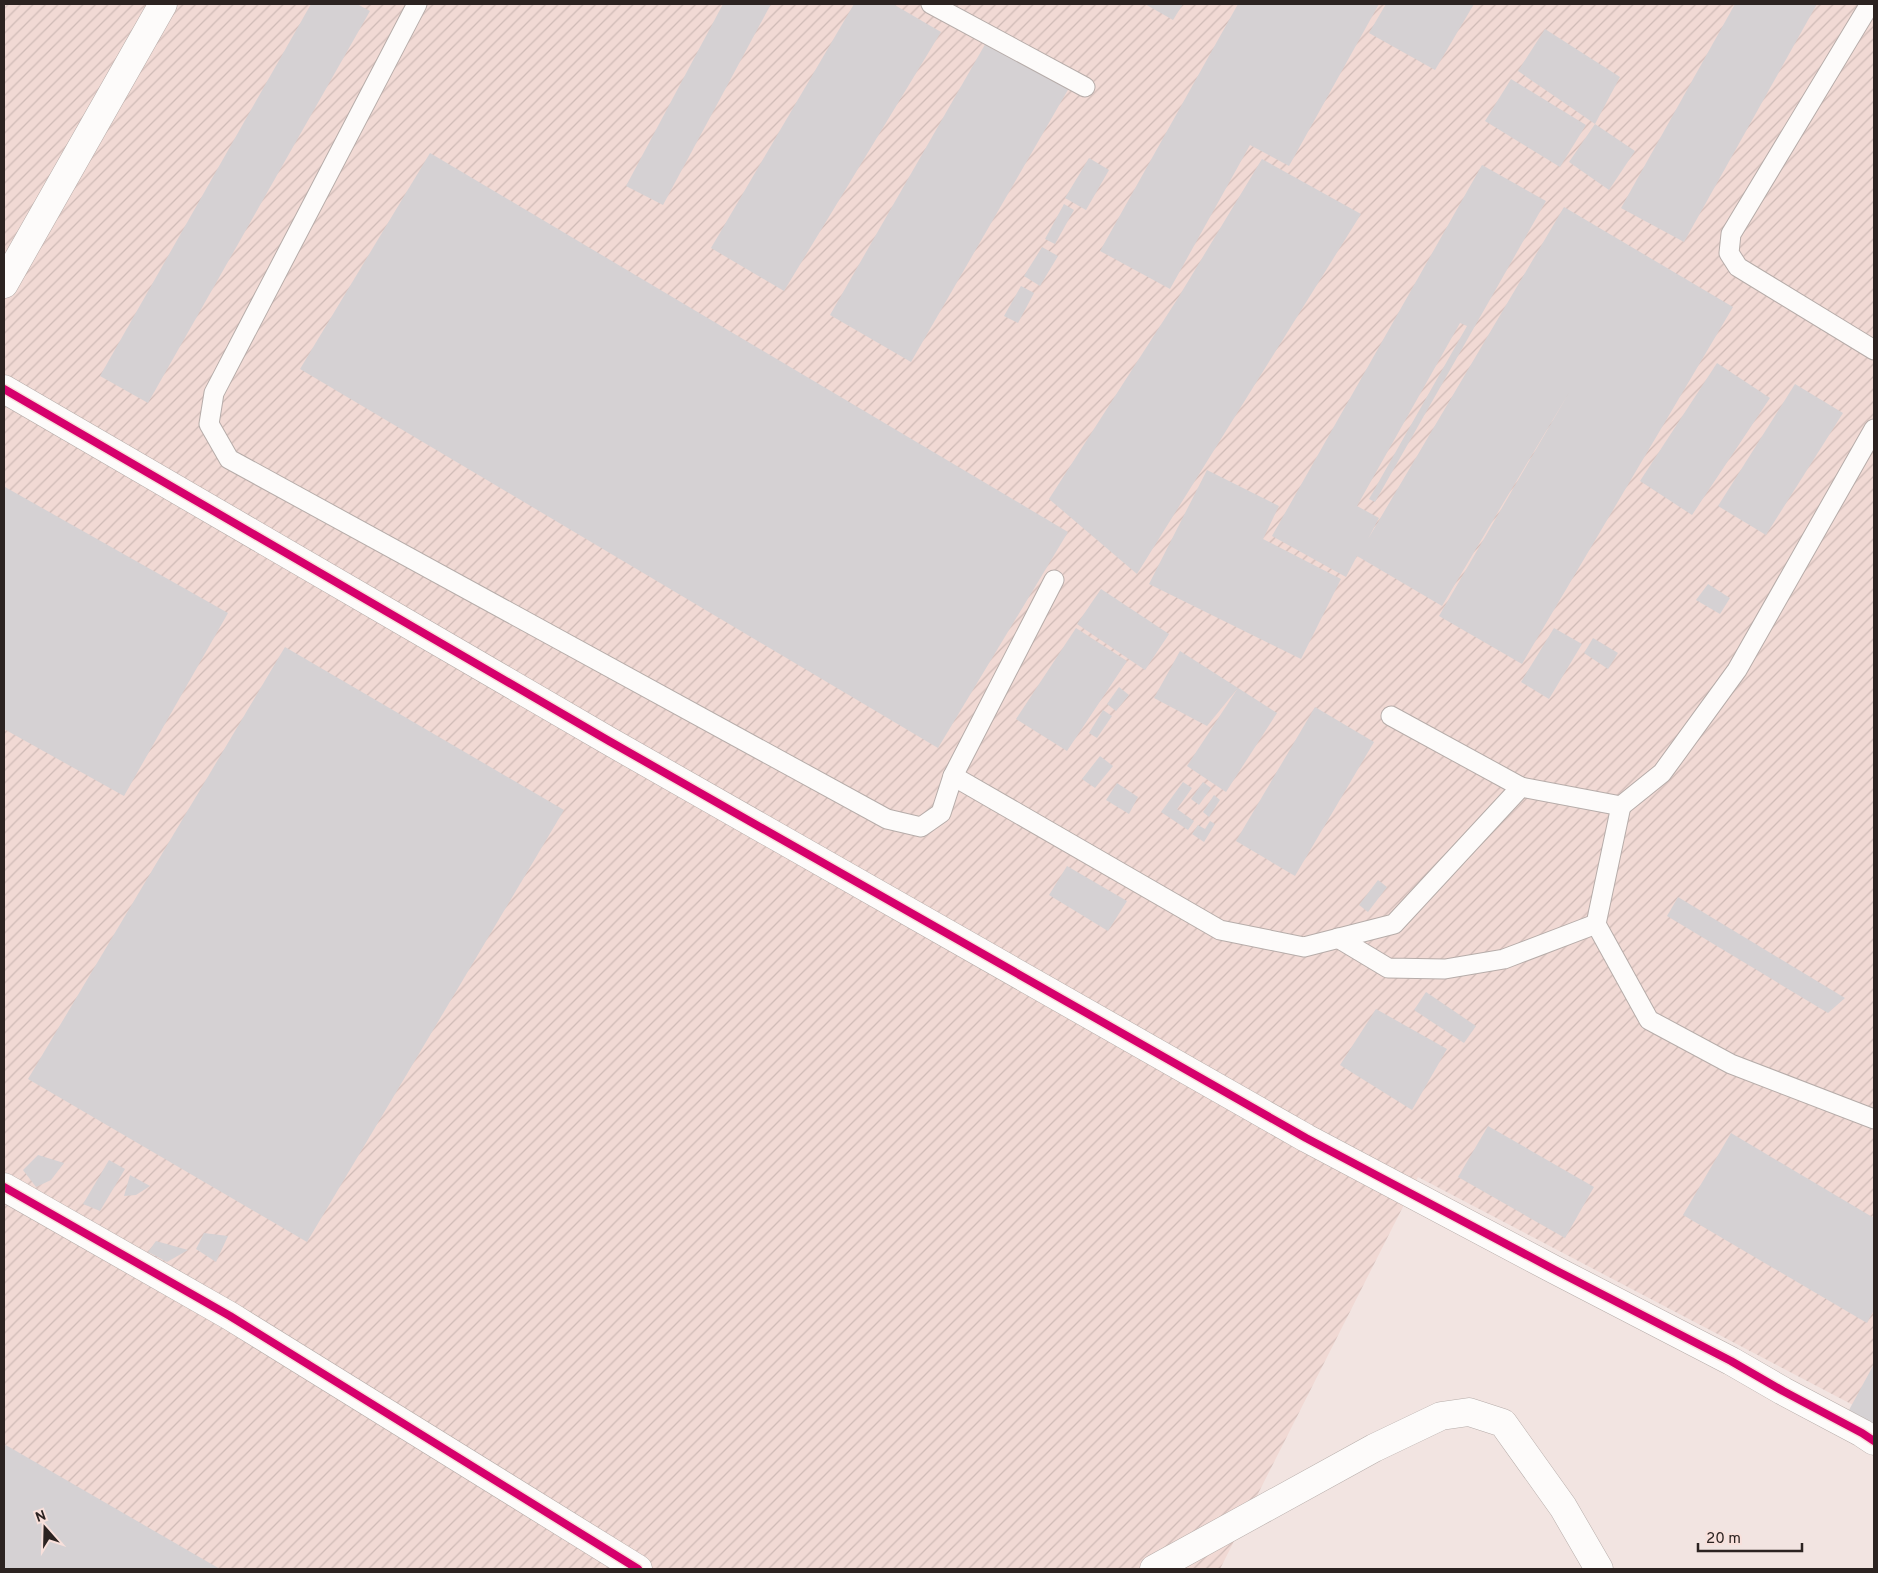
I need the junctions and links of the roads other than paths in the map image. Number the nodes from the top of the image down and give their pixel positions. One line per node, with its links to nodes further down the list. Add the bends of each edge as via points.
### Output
1 (163, 4): 6 (street)
2 (417, 4): 12 (lane, via 214,393 209,424 229,459 887,819 921,827 941,813)
3 (931, 4): 5 (lane)
4 (1870, 4): 7 (lane, via 1731,234 1729,253 1738,267)
5 (1086, 87)
6 (4, 284)
7 (1874, 350)
8 (4, 389): 19 (street, via 618,746 1306,1138 1731,1361)
9 (1874, 429): 14 (lane, via 1738,670 1662,773)
10 (1054, 580): 12 (lane)
11 (1392, 716): 13 (lane)
12 (953, 776): 16 (lane, via 1220,930 1304,947)
13 (1521, 787): 14 (lane); 16 (lane, via 1394,924)
14 (1621, 806): 15 (lane)
15 (1596, 924): 16 (lane, via 1504,960 1445,970 1388,968); 17 (lane, via 1649,1020 1731,1064)
16 (1338, 938)
17 (1874, 1119)
18 (4, 1187): 21 (street, via 230,1316)
19 (1874, 1441)
20 (1164, 1567): 22 (street, via 1374,1448 1441,1416 1469,1412 1503,1423 1563,1508)
21 (638, 1569)
22 (1600, 1569)

